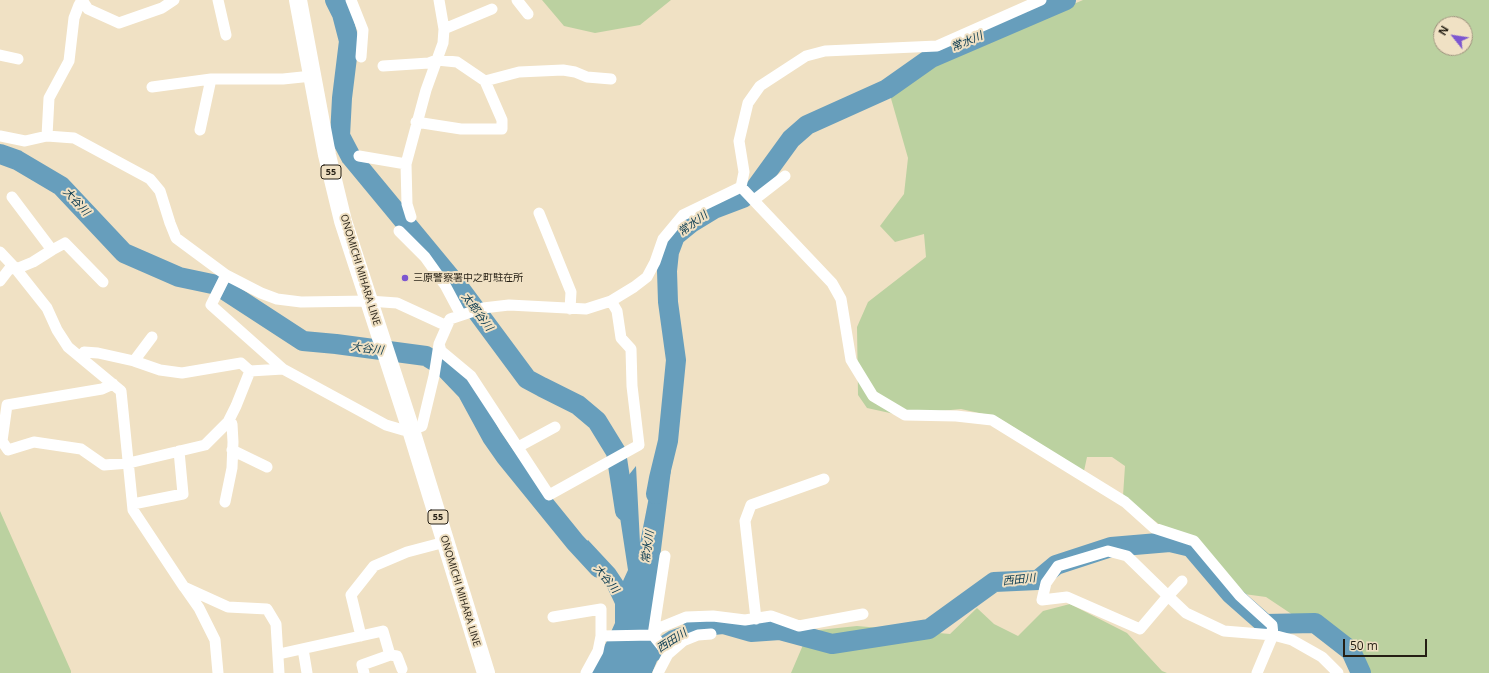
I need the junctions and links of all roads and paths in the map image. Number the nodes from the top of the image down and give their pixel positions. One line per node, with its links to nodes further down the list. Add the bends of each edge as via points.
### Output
1 (82, 0): 2 (street, via 88,9 118,23 162,8); 26 (street, via 74,18 69,61 49,98)
2 (174, 0)
3 (218, 0): 12 (street)
4 (298, 0): 18 (main road, ONOMICHI MIHARA LINE / 55)
5 (351, 0): 14 (street, via 363,30)
6 (440, 0): 11 (street)
7 (517, 0): 10 (street)
8 (1042, 0): 30 (street, via 937,46 825,51 806,56 760,86 748,102 739,142 744,172)
9 (492, 9): 11 (street)
10 (528, 14)
11 (444, 29): 16 (street, via 443,43)
12 (226, 35)
13 (0, 55): 15 (street)
14 (361, 57)
15 (18, 60)
16 (437, 60): 17 (street, via 429,64); 21 (street, via 457,62); 23 (street)
17 (383, 66)
18 (312, 76): 20 (street); 42 (main road, ONOMICHI MIHARA LINE / 55, via 327,155)
19 (611, 79): 21 (street, via 587,77 563,70 519,72)
20 (210, 80): 22 (street); 24 (street)
21 (485, 81): 23 (street, via 502,120 502,129 461,129)
22 (152, 87)
23 (416, 122): 28 (street)
24 (200, 130)
25 (0, 136): 26 (street, via 25,140)
26 (47, 136): 39 (street, via 74,138 150,179 160,191 176,238)
27 (359, 156): 28 (street)
28 (406, 164): 34 (street, via 407,204)
29 (785, 176): 32 (street)
30 (741, 187): 32 (street); 43 (street, via 683,215 663,239 647,277)
31 (12, 197): 36 (street)
32 (754, 200): 75 (street, via 832,283 841,299 851,360 873,396 905,415 992,420 1125,502 1154,528 1194,541 1240,596 1272,625)
33 (539, 213): 44 (street, via 571,292)
34 (411, 217)
35 (399, 231): 45 (street, via 425,257)
36 (52, 250): 38 (street); 41 (street, via 65,243)
37 (0, 252): 38 (street)
38 (16, 270): 40 (street, via 10,268); 49 (street, via 47,308 68,347)
39 (226, 275): 42 (street, via 277,299 301,302); 51 (street, via 211,305)
40 (0, 281)
41 (103, 282)
42 (369, 301): 46 (street, via 398,303); 56 (main road, ONOMICHI MIHARA LINE / 55)
43 (611, 301): 44 (street, via 586,309); 57 (street, via 616,311 620,338 631,349 632,386 639,445 549,495)
44 (570, 309): 45 (street, via 509,305 483,308)
45 (465, 314): 46 (street, via 450,319)
46 (447, 326): 48 (street)
47 (152, 337): 50 (street)
48 (439, 344): 56 (street, via 422,426); 57 (street, via 441,351 471,376)
49 (81, 357): 50 (street, via 84,352); 53 (street)
50 (134, 361): 52 (street, via 160,370 182,373 241,363)
51 (283, 369): 52 (street); 56 (street, via 386,425)
52 (250, 371): 54 (street)
53 (113, 384): 60 (street, via 122,391); 60 (street, via 102,389 7,405 2,441 8,450 34,442 81,449 104,465)
54 (228, 422): 58 (street, via 232,424); 59 (street, via 205,445)
55 (555, 427): 57 (street)
56 (411, 430): 65 (main road, ONOMICHI MIHARA LINE / 55)
57 (518, 447)
58 (232, 450): 61 (street); 63 (street, via 232,468)
59 (179, 451): 60 (street); 64 (street, via 183,494)
60 (129, 463): 64 (street)
61 (267, 467)
62 (824, 479): 72 (street, via 751,505 745,521)
63 (225, 502)
64 (133, 504): 68 (street, via 133,510)
65 (445, 542): 76 (street, via 407,552 374,566 351,595); 88 (main road, ONOMICHI MIHARA LINE / 55)
66 (665, 556): 74 (street)
67 (1182, 581): 69 (street)
68 (184, 587): 79 (street, via 228,607 268,609 276,624); 84 (street, via 199,608 215,640)
69 (1168, 596): 69 (street, via 1140,629 1067,597 1042,600 1046,583 1058,566 1108,551 1127,556); 75 (street, via 1186,614 1224,631)
70 (863, 614): 72 (street, via 799,626 771,616)
71 (553, 618): 77 (street, via 601,610)
72 (756, 618): 74 (street, via 746,620 713,616 686,617 660,628)
73 (711, 634): 80 (street, via 683,640)
74 (653, 635): 77 (street); 80 (street)
75 (1273, 635): 83 (street, via 1292,640 1322,656); 91 (street)
76 (361, 636): 78 (street); 81 (street, via 383,631)
77 (601, 636): 89 (street, via 598,651)
78 (303, 649): 79 (street); 86 (street)
79 (279, 654): 85 (street)
80 (668, 654): 90 (street)
81 (390, 655): 82 (street, via 397,656); 87 (street, via 362,665)
82 (402, 670)
83 (1334, 671)
84 (218, 673)
85 (279, 673)
86 (307, 673)
87 (364, 673)
88 (486, 673)
89 (586, 673)
90 (658, 673)
91 (1257, 673)

